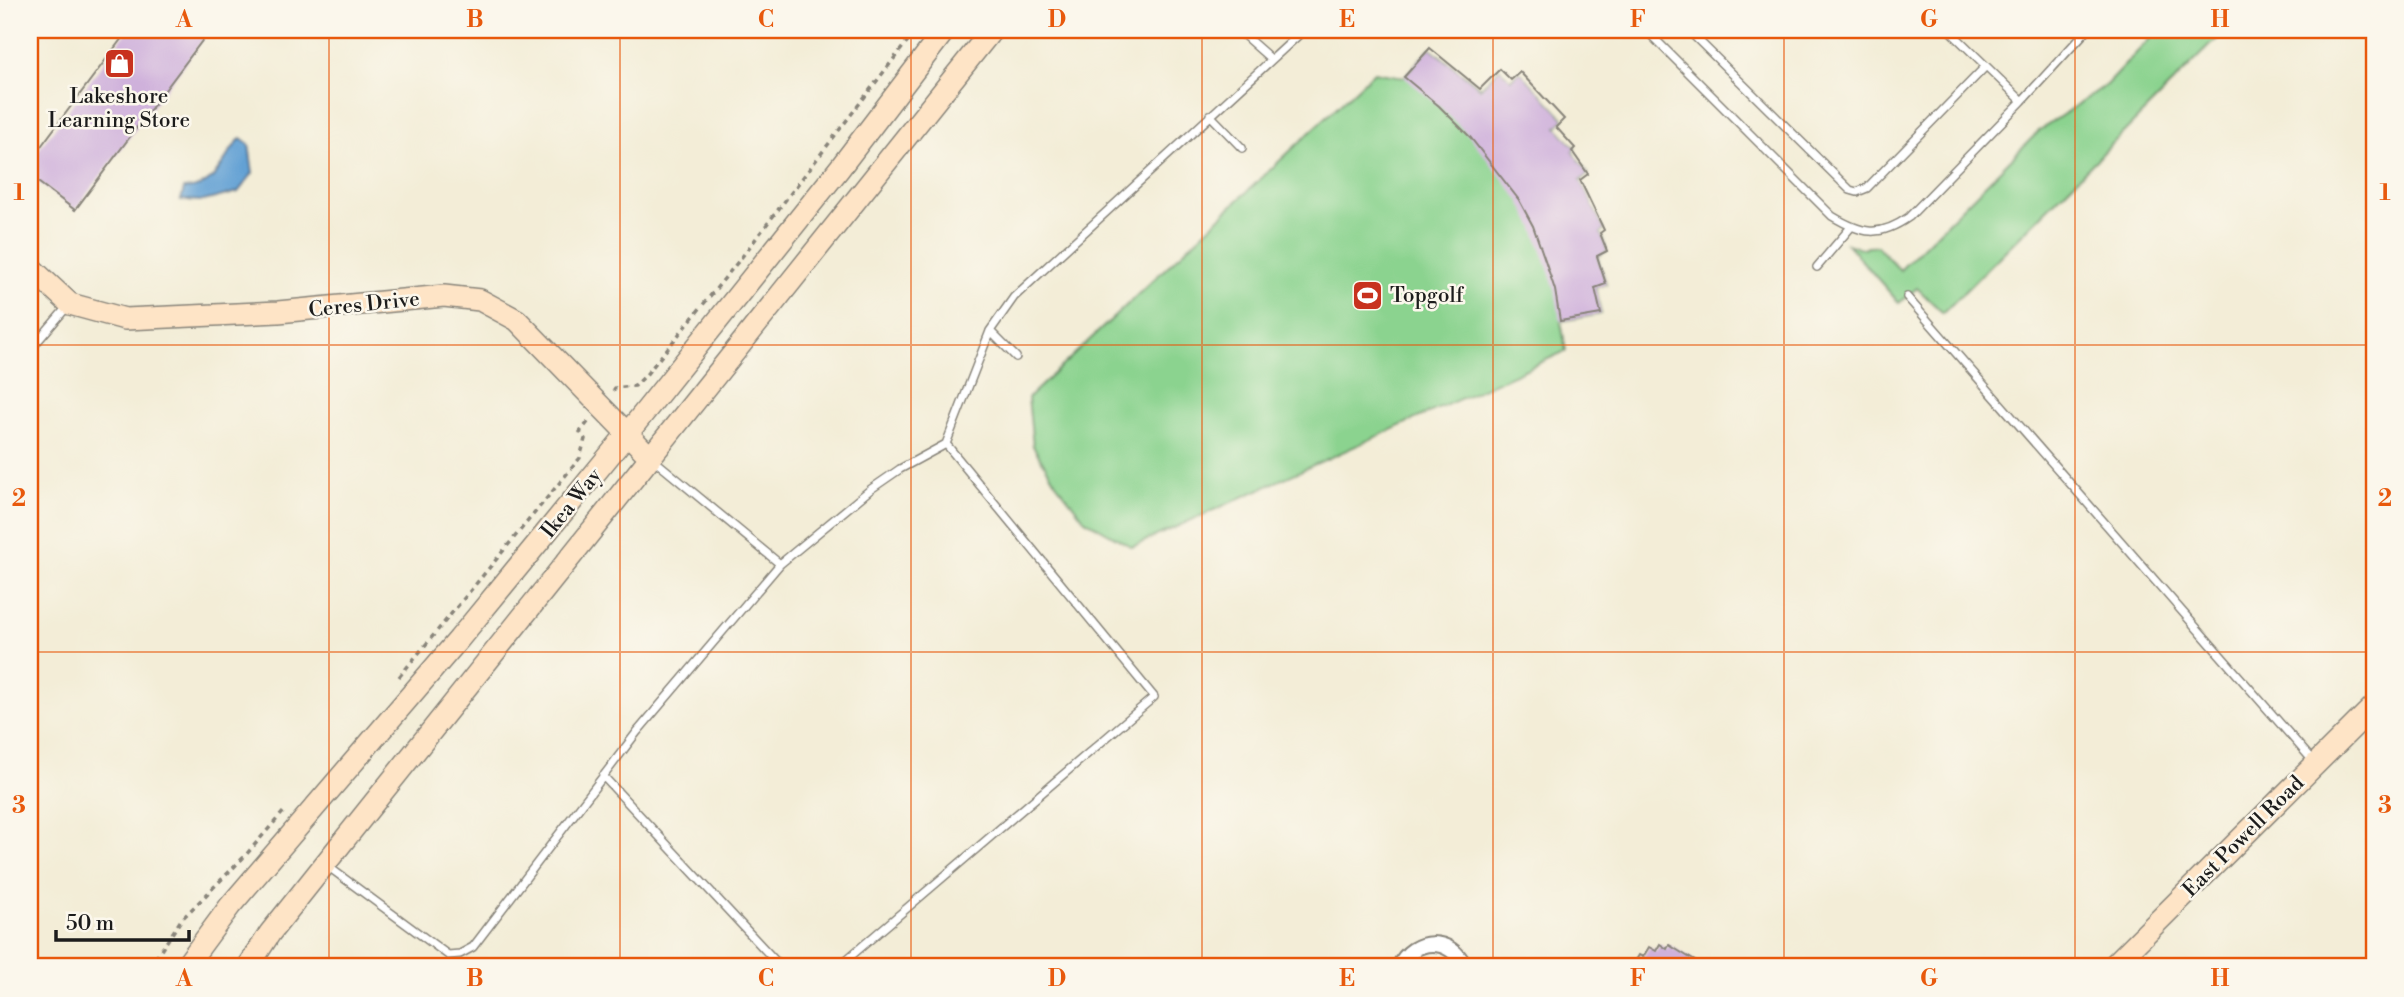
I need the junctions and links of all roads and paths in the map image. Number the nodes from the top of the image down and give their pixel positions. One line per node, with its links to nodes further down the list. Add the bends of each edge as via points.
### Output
1 (916, 30): 23 (path, via 645,376 635,386 615,388)
2 (946, 30): 24 (main road, Ikea Way)
3 (992, 30): 26 (main road, Ikea Way)
4 (1304, 30): 10 (lane)
5 (1646, 30): 15 (lane, via 1832,216)
6 (1688, 30): 11 (lane, via 1857,192 1867,188)
7 (1949, 30): 11 (lane)
8 (2087, 30): 12 (lane)
9 (1243, 31): 10 (lane)
10 (1271, 59): 13 (lane)
11 (1986, 66): 12 (lane)
12 (2022, 102): 15 (lane, via 1909,217 1892,229 1871,232)
13 (1210, 115): 14 (lane); 20 (lane, via 1014,297)
14 (1242, 148)
15 (1851, 227): 17 (lane)
16 (30, 267): 19 (main road, Ceres Drive)
17 (1817, 267)
18 (1907, 297): 30 (lane)
19 (70, 304): 21 (lane); 23 (main road, Ceres Drive, via 125,319 278,312 444,296 480,300 517,320)
20 (990, 331): 22 (lane); 25 (lane)
21 (30, 350)
22 (1016, 357)
23 (601, 406): 24 (main road, Ceres Drive); 28 (path, via 580,432 584,439 580,458)
24 (627, 435): 26 (main road, Ceres Drive); 35 (main road, Ikea Way, via 460,639 230,906)
25 (946, 444): 27 (lane, via 871,489); 38 (lane, via 1154,697)
26 (650, 457): 27 (lane); 33 (main road, Ikea Way)
27 (780, 564): 31 (lane)
28 (395, 682)
29 (2374, 705): 30 (main road, East Powell Road)
30 (2316, 764): 41 (main road, East Powell Road)
31 (603, 776): 33 (lane, via 473,947 460,954 448,955); 37 (lane)
32 (289, 805): 34 (path, via 181,920)
33 (325, 864): 36 (main road, Ikea Way)
34 (150, 967)
35 (185, 967)
36 (248, 967)
37 (781, 967)
38 (838, 967)
39 (1399, 967): 40 (street, via 1408,953 1432,943 1451,949)
40 (1465, 967)
41 (2112, 967)

